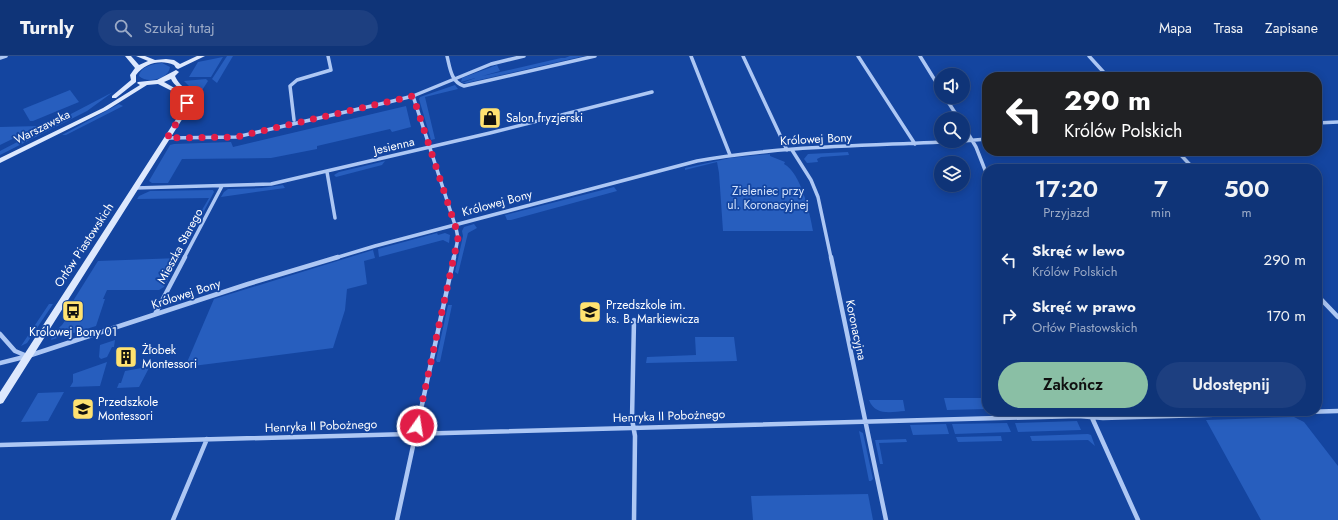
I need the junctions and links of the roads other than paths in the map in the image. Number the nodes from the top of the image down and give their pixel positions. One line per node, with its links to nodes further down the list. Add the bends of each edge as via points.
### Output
1 (6, 56): 15 (street)
2 (128, 56): 19 (street)
3 (139, 56): 16 (street)
4 (191, 56): 17 (street)
5 (202, 56): 18 (street)
6 (328, 56): 31 (street, via 331,70 291,83)
7 (448, 56): 22 (street)
8 (524, 56): 22 (street, via 490,64)
9 (595, 56): 22 (street, via 464,86)
10 (691, 56): 43 (street)
11 (742, 56): 41 (street)
12 (858, 56): 39 (street)
13 (920, 56): 23 (street)
14 (1089, 56): 20 (street)
15 (0, 58)
16 (153, 61): 17 (street); 19 (street)
17 (173, 61): 18 (street)
18 (178, 67): 21 (street)
19 (138, 68): 24 (street, via 133,75)
20 (1103, 72)
21 (172, 75): 25 (street); 29 (street, via 187,91)
22 (454, 79): 28 (street)
23 (934, 79)
24 (134, 80): 26 (street); 30 (street, Warszawska)
25 (159, 82): 26 (street); 29 (street, via 176,91)
26 (145, 84): 30 (street, Warszawska, via 105,109)
27 (652, 92): 40 (street, Jesienna)
28 (413, 96): 35 (street, via 236,137); 40 (street)
29 (187, 103): 35 (street, Orłów Piastowskich)
30 (93, 113): 45 (street, Warszawska)
31 (294, 120)
32 (1338, 122): 33 (street)
33 (1322, 124)
34 (970, 137): 37 (street)
35 (167, 138): 50 (street, Orłów Piastowskich)
36 (982, 139): 37 (street, Królowej Bony)
37 (972, 140): 46 (street)
38 (934, 143): 39 (street, Królowej Bony)
39 (914, 144): 42 (street, Królowej Bony)
40 (429, 148): 48 (street, Jesienna); 52 (street)
41 (787, 150): 42 (street, Królowej Bony); 43 (street, Królowej Bony)
42 (792, 150): 65 (street, Koronacyjna, via 811,180 818,197)
43 (730, 155): 52 (street, Królowej Bony)
44 (1182, 156): 47 (street)
45 (0, 161)
46 (982, 164)
47 (1189, 164)
48 (327, 172): 49 (street, Jesienna, via 271,184); 51 (street)
49 (222, 186): 50 (street, Jesienna); 54 (street, Mieszka Starego)
50 (135, 188): 58 (street, Orłów Piastowskich)
51 (335, 218)
52 (454, 225): 54 (street, Królowej Bony, via 322,261); 67 (street, via 458,238)
53 (1322, 300): 55 (street)
54 (155, 314): 58 (street, Królowej Bony)
55 (1338, 317)
56 (634, 320): 66 (street)
57 (0, 334): 58 (street, via 15,351)
58 (28, 356): 59 (street, Królowej Bony); 60 (street, Orłów Piastowskich)
59 (0, 363)
60 (0, 400)
61 (1322, 411): 62 (street, Henryka II Pobożnego)
62 (1338, 411)
63 (1163, 416): 64 (street, Henryka II Pobożnego)
64 (1093, 418): 65 (street, Henryka II Pobożnego, via 1078,416); 74 (street)
65 (866, 421): 66 (street, Henryka II Pobożnego); 73 (street, Koronacyjna)
66 (634, 427): 67 (street, Henryka II Pobożnego); 72 (street)
67 (415, 433): 68 (street, Henryka II Pobożnego); 71 (street)
68 (207, 439): 69 (street, Henryka II Pobożnego); 70 (street)
69 (0, 445)
70 (173, 520)
71 (397, 520)
72 (634, 520)
73 (886, 520)
74 (1138, 520)

